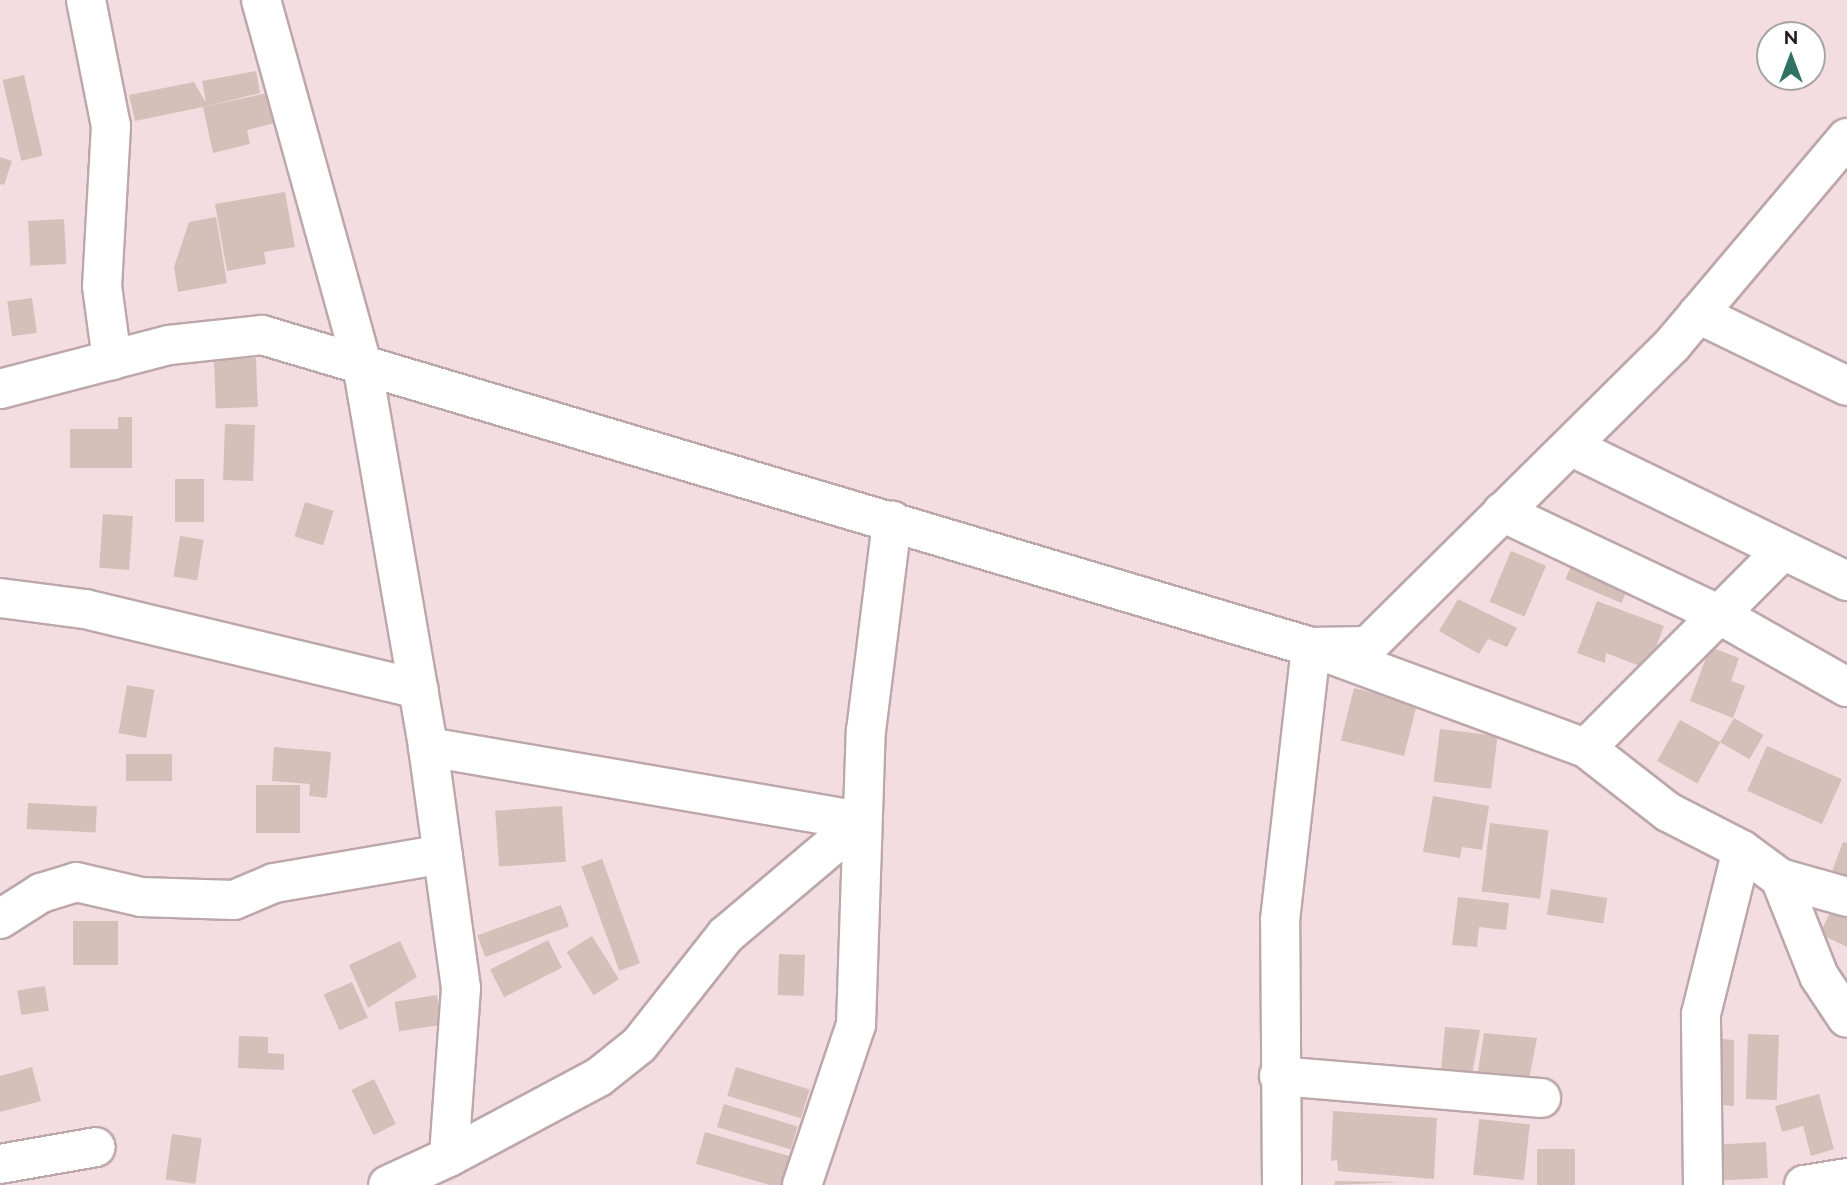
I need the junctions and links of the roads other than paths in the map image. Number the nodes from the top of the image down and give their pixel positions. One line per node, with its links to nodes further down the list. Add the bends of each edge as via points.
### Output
1 (86, 0): 5 (street, via 111,126 102,286)
2 (261, 0): 6 (street)
3 (1847, 138): 4 (street)
4 (1698, 314): 7 (street); 9 (street)
5 (112, 360): 6 (street, via 169,345 262,335); 8 (street)
6 (362, 364): 11 (street); 18 (street)
7 (1847, 386)
8 (0, 389)
9 (1572, 447): 10 (street); 12 (street)
10 (1502, 512): 15 (street); 16 (street, via 1368,646)
11 (892, 521): 16 (street); 21 (street)
12 (1782, 551): 13 (street); 15 (street)
13 (1847, 581)
14 (0, 598): 18 (street, via 85,608)
15 (1720, 615): 17 (street); 20 (street)
16 (1311, 647): 20 (street); 28 (street, via 1280,920)
17 (1847, 687)
18 (419, 690): 19 (street)
19 (428, 747): 21 (street); 23 (street)
20 (1586, 748): 22 (street, via 1668,812)
21 (861, 821): 31 (street, via 726,935 639,1045 599,1077); 35 (street, via 856,1025)
22 (1742, 850): 24 (street); 37 (street, via 1701,1014)
23 (443, 854): 26 (street, via 274,883 234,900 141,897 76,882 41,892); 31 (street, via 461,988)
24 (1780, 878): 25 (street); 27 (street, via 1819,976)
25 (1847, 897)
26 (0, 919)
27 (1847, 1018)
28 (1279, 1076): 29 (street); 36 (street)
29 (1541, 1098)
30 (96, 1147): 32 (street)
31 (449, 1157): 34 (street)
32 (11, 1170)
33 (1847, 1178): 38 (street)
34 (388, 1185)
35 (802, 1185)
36 (1282, 1185)
37 (1703, 1185)
38 (1804, 1185)

